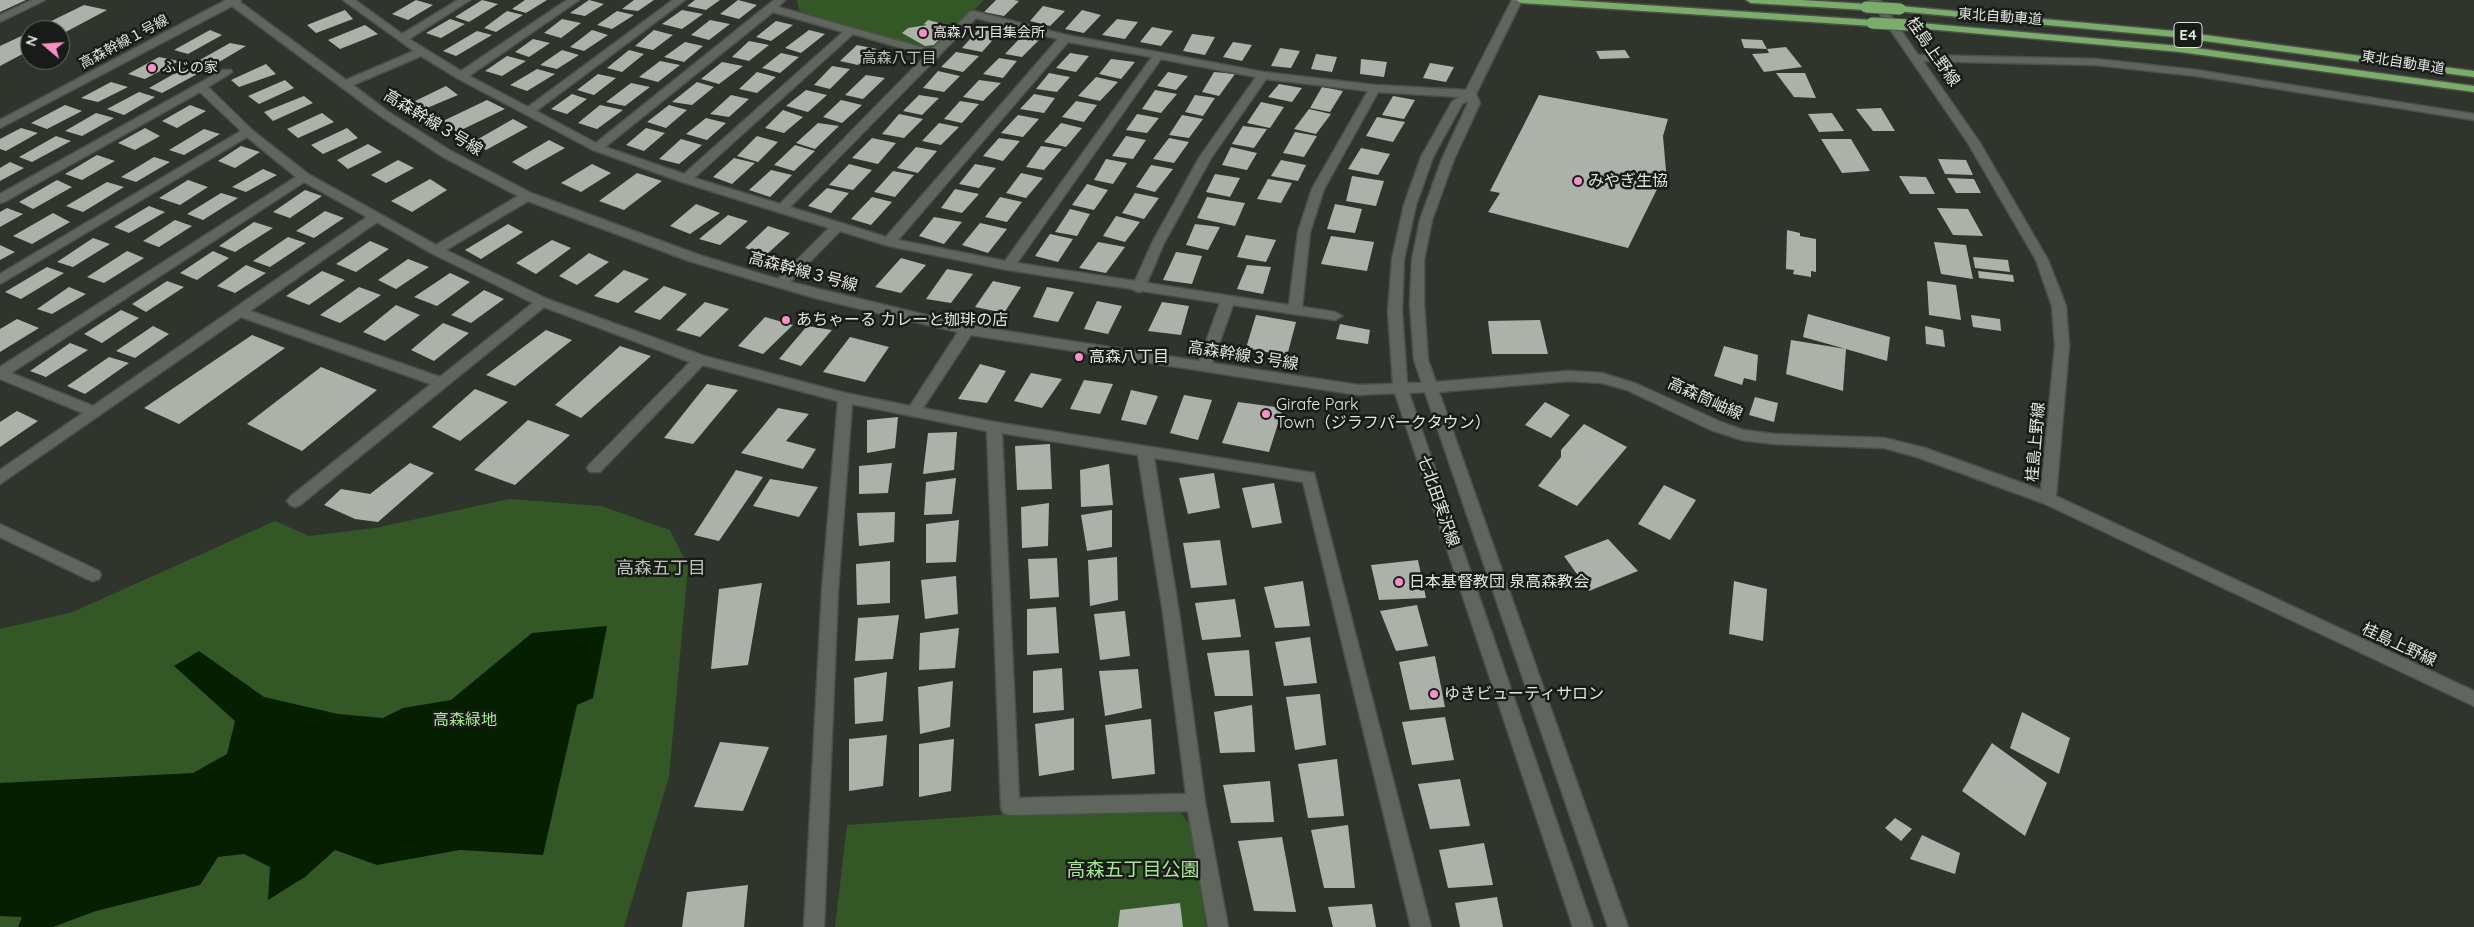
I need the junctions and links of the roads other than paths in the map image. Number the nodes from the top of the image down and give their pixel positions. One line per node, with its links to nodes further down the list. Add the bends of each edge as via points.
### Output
1 (40, 0): 13 (street)
2 (465, 0): 16 (street)
3 (574, 0): 24 (street)
4 (680, 0): 30 (street)
5 (780, 0): 12 (street)
6 (1517, 0): 29 (street, 七北田実沢線)
7 (1521, 0): 28 (highway, 東北自動車道 / E4, bridge, via 1909,25 2180,49)
8 (1750, 0): 11 (highway, 東北自動車道 / E4)
9 (234, 1): 25 (street, 高森幹線３号線); 32 (street, 高森幹線１号線)
10 (351, 1): 16 (street)
11 (1870, 3): 20 (street, 桂島上野線); 22 (highway, 東北自動車道 / E4, bridge, via 1900,9 2175,34)
12 (771, 8): 14 (street); 34 (street)
13 (0, 19)
14 (849, 32): 18 (street); 36 (street)
15 (1065, 38): 18 (street, via 974,14); 19 (street); 42 (street)
16 (402, 39): 17 (street)
17 (423, 51): 24 (street); 25 (street)
18 (933, 54): 39 (street)
19 (1158, 56): 23 (street); 44 (street)
20 (1917, 58): 31 (street, via 2096,62 2196,74); 67 (street, 桂島上野線, via 1974,142 2042,260 2059,306 2062,346)
21 (227, 72): 26 (street)
22 (2474, 74)
23 (1263, 75): 27 (street); 47 (street, via 1205,158 1158,243)
24 (460, 76): 30 (street)
25 (344, 85): 37 (street, 高森幹線３号線, via 447,154)
26 (202, 87): 33 (street); 38 (street)
27 (1375, 88): 29 (street); 50 (street, via 1318,190 1304,232)
28 (2474, 90)
29 (1470, 94): 58 (street, via 1474,103 1448,159 1426,220 1418,260 1416,303 1421,360); 59 (street, 七北田実沢線, via 1458,102 1427,157 1410,205 1398,258 1395,311)
30 (528, 112): 34 (street)
31 (2474, 117)
32 (0, 125)
33 (248, 132): 35 (street); 45 (street)
34 (597, 148): 36 (street)
35 (304, 177): 40 (street); 56 (street)
36 (686, 179): 39 (street)
37 (527, 196): 43 (street); 46 (street, 高森幹線３号線, via 694,258)
38 (0, 199)
39 (782, 209): 41 (street)
40 (376, 217): 43 (street); 51 (street)
41 (838, 226): 42 (street); 46 (street)
42 (888, 242): 44 (street)
43 (436, 250): 49 (street)
44 (1008, 266): 47 (street)
45 (0, 280)
46 (780, 284): 53 (street, 高森幹線３号線)
47 (1138, 288): 48 (street)
48 (1228, 300): 50 (street); 55 (street)
49 (542, 302): 54 (street); 57 (street)
50 (1295, 309): 52 (street)
51 (242, 312): 57 (street); 62 (street)
52 (1335, 316)
53 (967, 330): 55 (street, 高森幹線３号線); 61 (street)
54 (700, 360): 60 (street); 65 (street)
55 (1204, 366): 59 (street, 高森幹線３号線, via 1358,390)
56 (0, 374): 62 (street)
57 (442, 383): 68 (street)
58 (1431, 388): 59 (street, 高森幹線３号線); 67 (street, 高森筒岫線, via 1569,376 1602,378 1632,387 1742,435 1774,440 1884,443 1920,452); 77 (street)
59 (1401, 390): 76 (street, 七北田実沢線)
60 (845, 398): 61 (street); 73 (street, via 830,590)
61 (914, 411): 63 (street)
62 (93, 412): 66 (street)
63 (994, 427): 64 (street); 72 (street, via 1010,807)
64 (1145, 451): 72 (street); 75 (street, via 1309,477)
65 (595, 468)
66 (0, 478)
67 (2048, 500): 71 (street, 桂島上野線)
68 (295, 502)
69 (0, 530): 70 (street)
70 (93, 575)
71 (2474, 699)
72 (1196, 802): 74 (street)
73 (814, 927)
74 (1218, 927)
75 (1421, 927)
76 (1582, 927)
77 (1618, 927)

